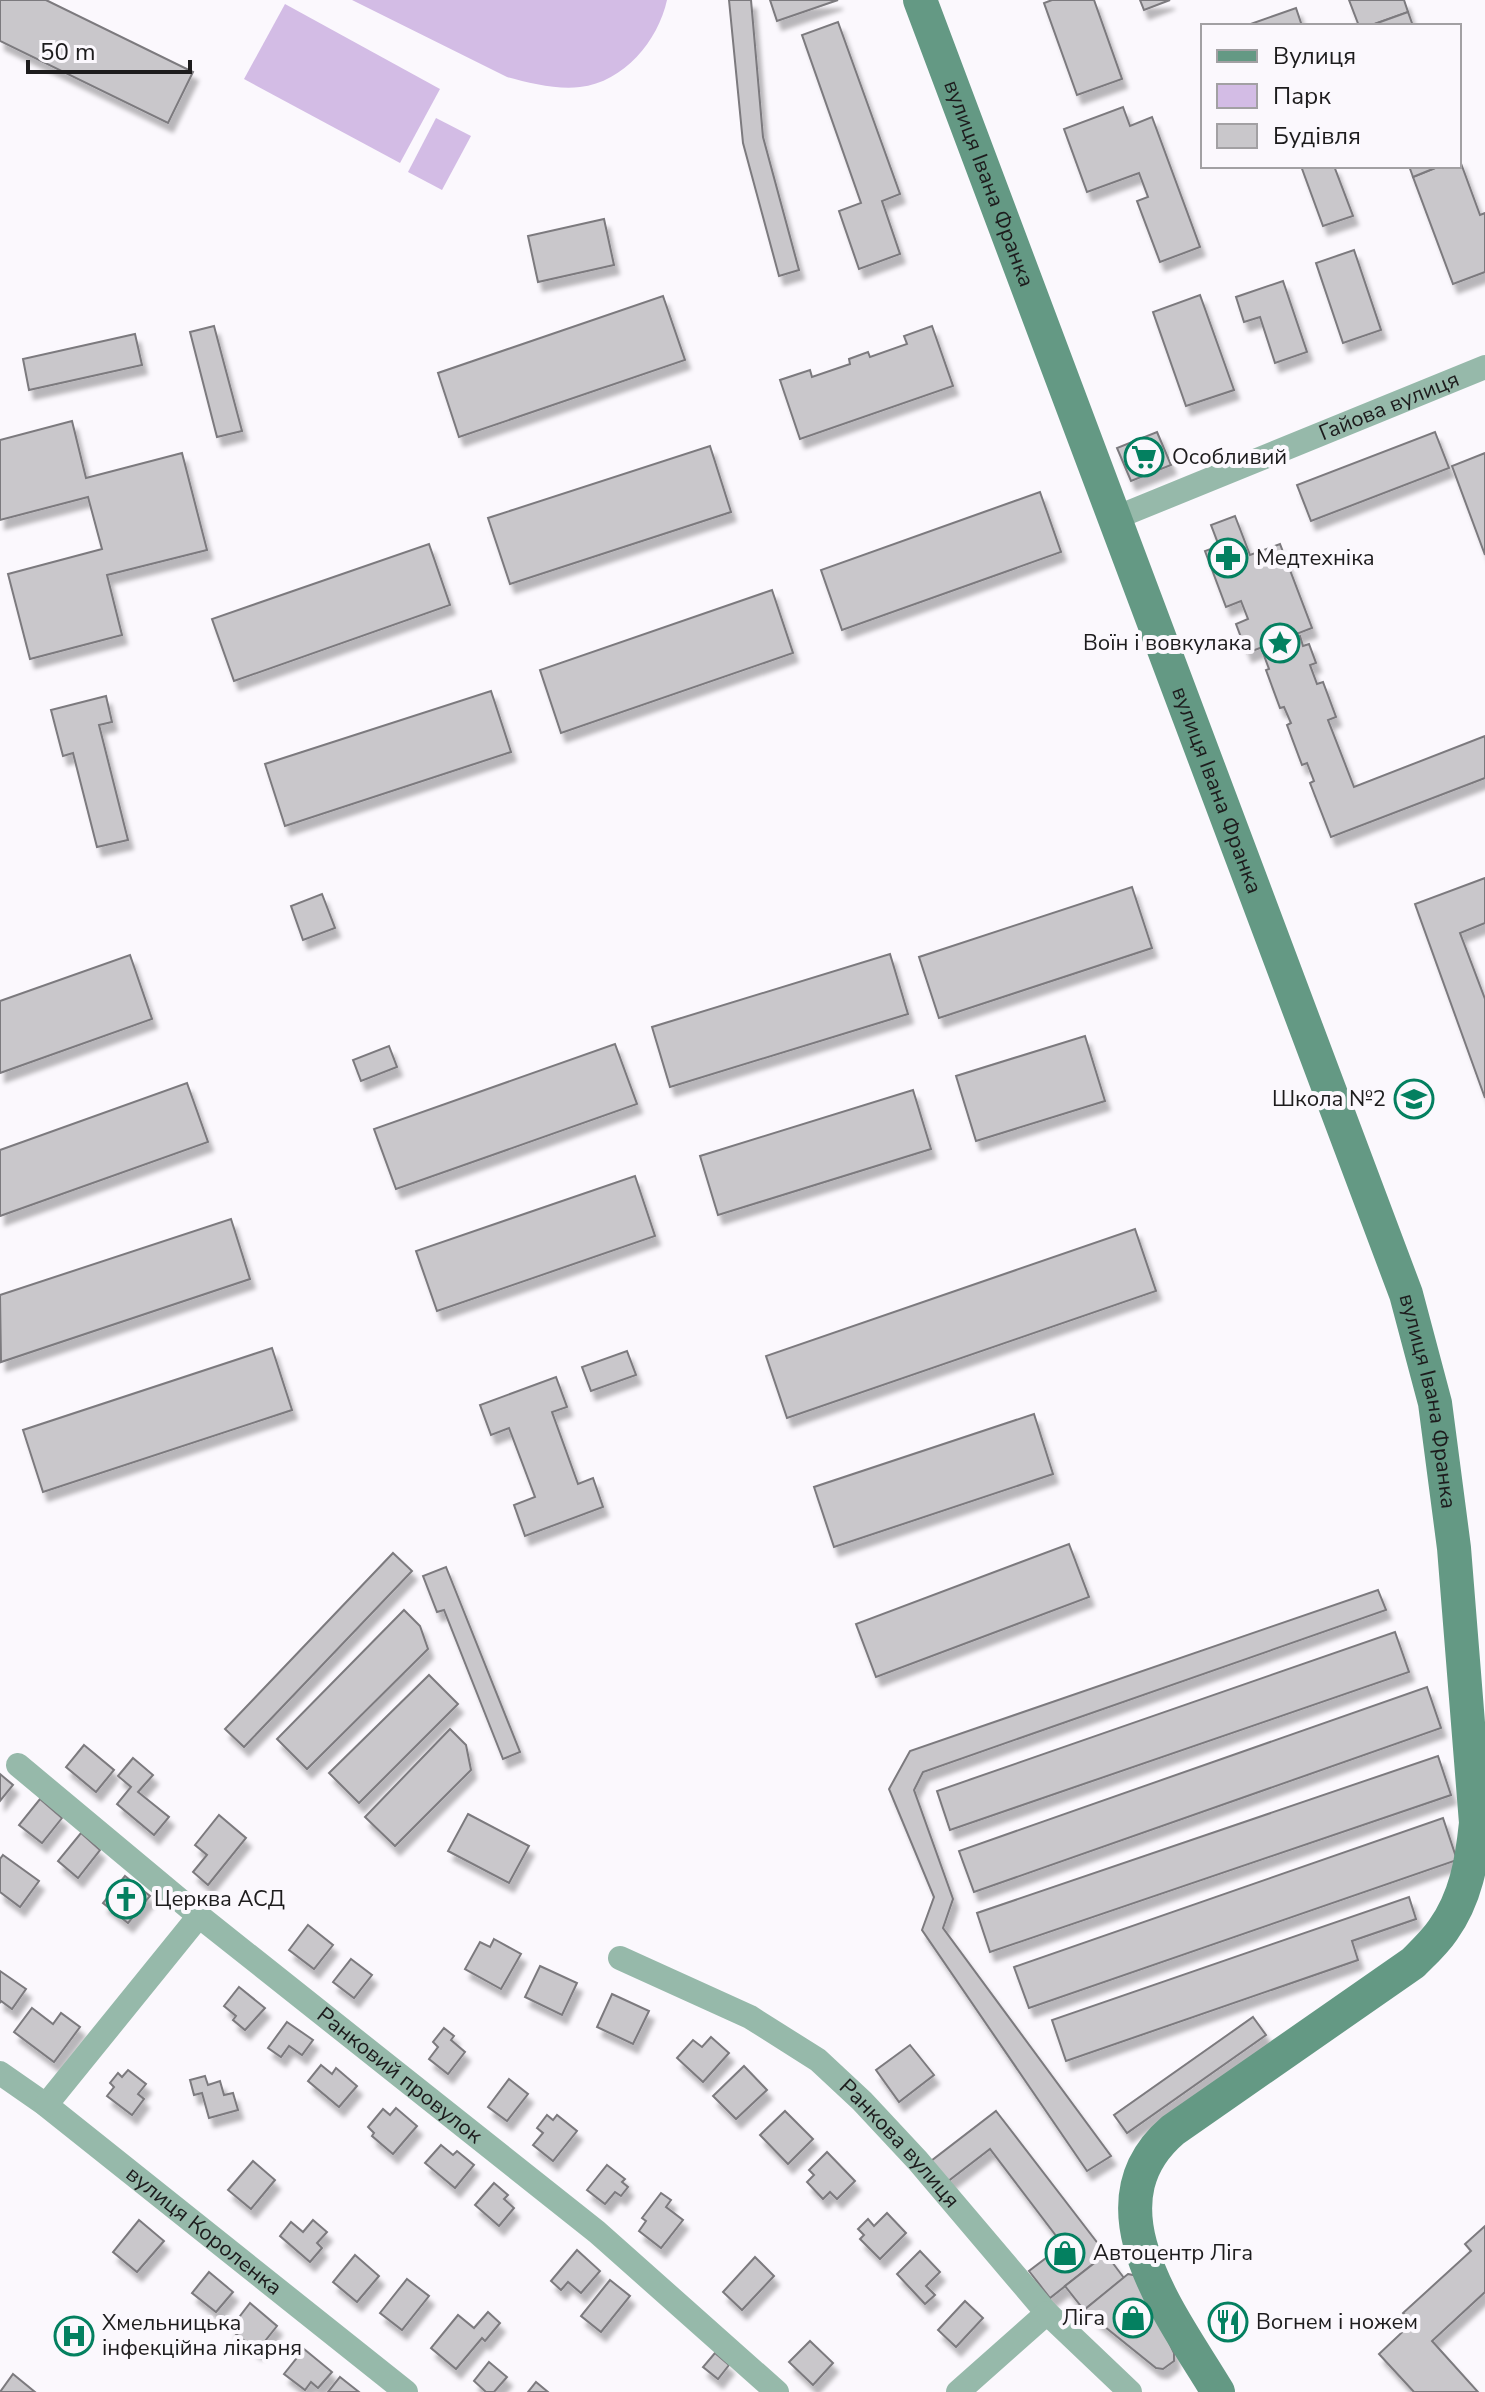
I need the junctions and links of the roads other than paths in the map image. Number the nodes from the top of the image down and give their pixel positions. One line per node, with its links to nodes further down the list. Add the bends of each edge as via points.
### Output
1 (920, 0): 3 (main road, вулиця Івана Франка)
2 (1485, 367): 3 (street, Гайова вулиця)
3 (1115, 518): 14 (main road, вулиця Івана Франка, via 1406,1294 1435,1403 1454,1548 1476,1823 1471,1866 1459,1902 1443,1931 1413,1963 1173,2130 1139,2175 1135,2217 1149,2274)
4 (18, 1765): 5 (street, Ранковий провулок)
5 (199, 1916): 8 (street); 11 (street, Ранковий провулок, via 597,2232)
6 (620, 1958): 9 (street, Ранкова вулиця, via 750,2017 818,2060 918,2161)
7 (0, 2073): 8 (street, вулиця Короленка)
8 (46, 2105): 10 (street, вулиця Короленка)
9 (1047, 2313): 12 (street); 13 (street, Ранкова вулиця)
10 (406, 2392)
11 (777, 2392)
12 (958, 2392)
13 (1130, 2392)
14 (1218, 2392)

